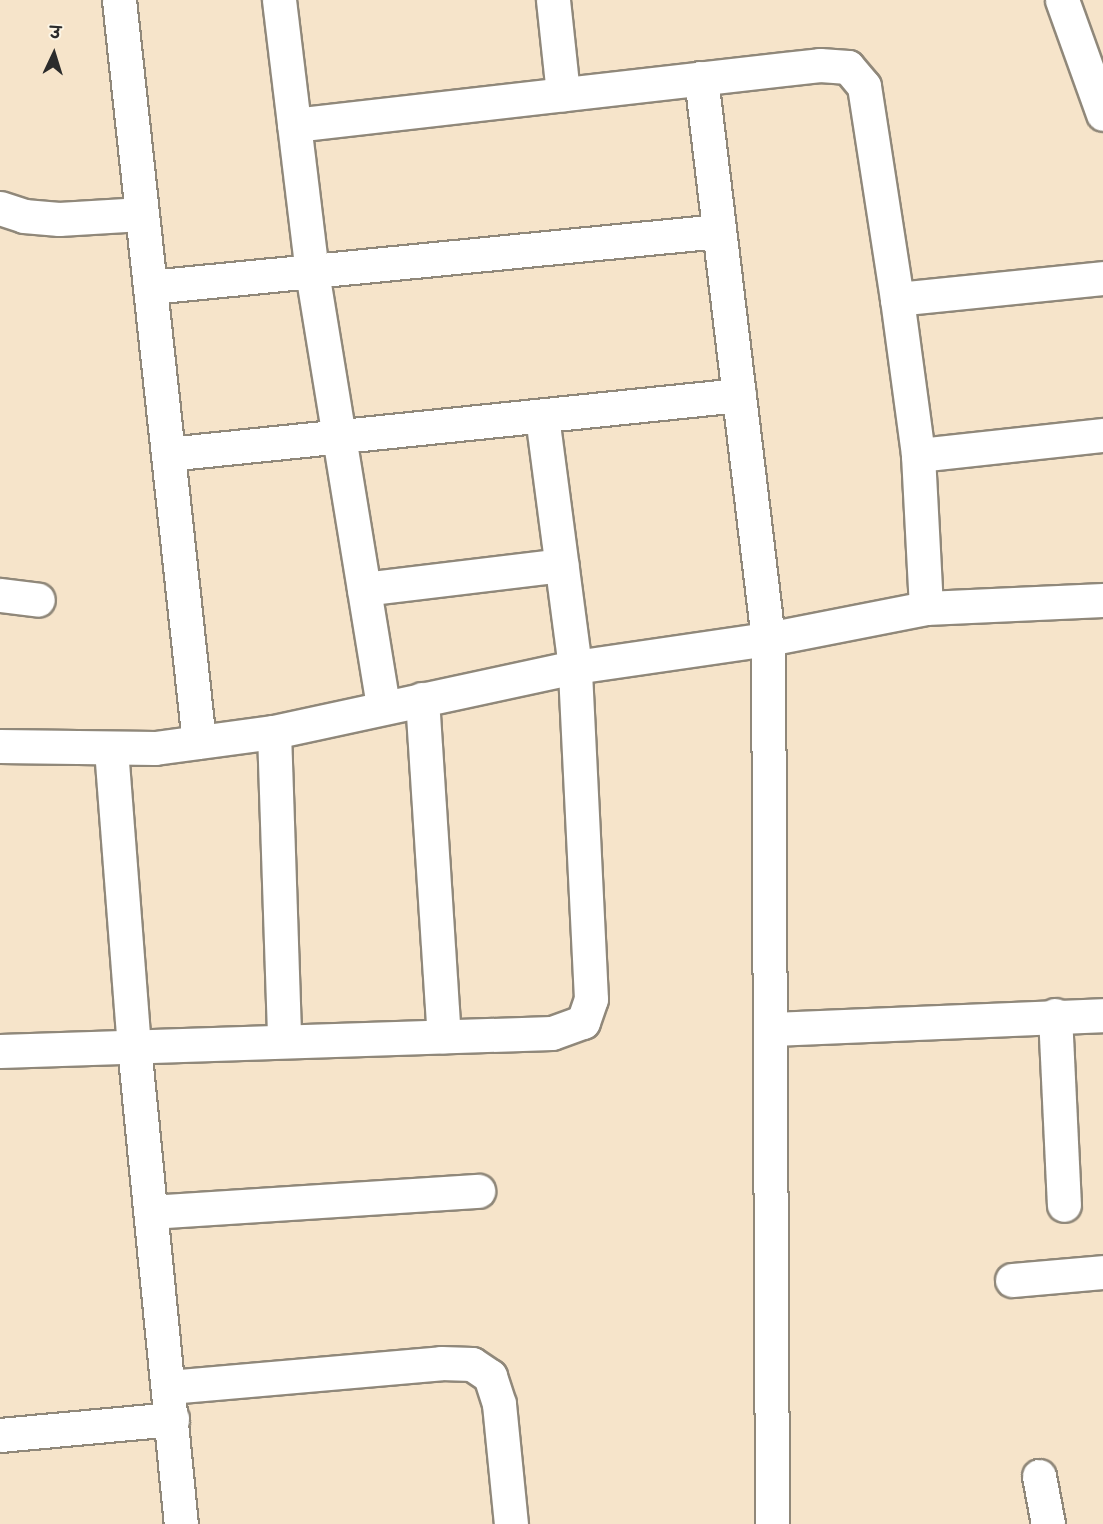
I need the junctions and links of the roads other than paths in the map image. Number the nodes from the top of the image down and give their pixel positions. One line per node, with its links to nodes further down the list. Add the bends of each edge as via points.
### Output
1 (119, 0): 10 (street)
2 (279, 0): 8 (street)
3 (553, 0): 6 (street)
4 (1062, 0): 7 (street)
5 (701, 78): 6 (street); 11 (street); 15 (street, via 820,65 848,67 864,86)
6 (562, 94): 8 (street)
7 (1103, 114)
8 (294, 125): 12 (street)
9 (0, 208): 10 (street, via 59,219)
10 (142, 214): 14 (street)
11 (719, 231): 12 (street); 16 (street)
12 (312, 272): 14 (street); 19 (street)
13 (1103, 278): 15 (street)
14 (150, 287): 20 (street)
15 (897, 299): 21 (street)
16 (739, 395): 17 (street); 28 (street)
17 (542, 416): 19 (street); 22 (street)
18 (1103, 435): 21 (street)
19 (338, 436): 20 (street); 23 (street)
20 (168, 454): 33 (street)
21 (918, 455): 27 (street)
22 (562, 565): 23 (street); 29 (street)
23 (364, 589): 31 (street)
24 (0, 595): 25 (street)
25 (38, 600)
26 (1103, 600): 27 (street)
27 (926, 608): 28 (street)
28 (768, 639): 29 (street); 38 (street)
29 (575, 667): 30 (street); 39 (street, via 591,999 583,1022 552,1033)
30 (422, 699): 31 (street); 39 (street)
31 (383, 706): 32 (street)
32 (274, 732): 33 (street); 40 (street)
33 (199, 742): 35 (street)
34 (0, 746): 35 (street)
35 (111, 749): 41 (street)
36 (1103, 1015): 37 (street)
37 (1055, 1016): 38 (street); 44 (street)
38 (771, 1029): 53 (street)
39 (444, 1036): 40 (street)
40 (284, 1041): 41 (street)
41 (134, 1046): 42 (street); 45 (street)
42 (0, 1050)
43 (478, 1191): 45 (street)
44 (1064, 1205)
45 (151, 1212): 48 (street)
46 (1103, 1272): 47 (street)
47 (1012, 1280)
48 (170, 1403): 49 (street); 51 (street); 52 (street, via 441,1363 472,1364 490,1376 499,1404)
49 (0, 1436)
50 (1038, 1476): 54 (street)
51 (181, 1524)
52 (511, 1524)
53 (772, 1524)
54 (1048, 1524)

